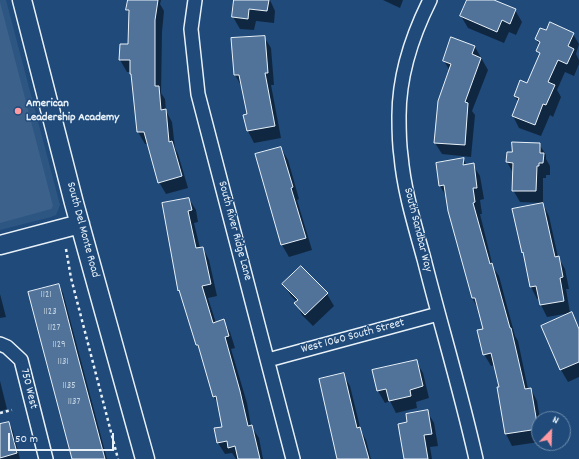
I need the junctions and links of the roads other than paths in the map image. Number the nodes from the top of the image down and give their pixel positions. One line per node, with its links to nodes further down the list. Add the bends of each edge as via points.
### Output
1 (22, 0): 4 (street, South Del Monte Road)
2 (194, 0): 8 (street, South River Ridge Lane, via 191,29 198,94)
3 (430, 0): 6 (street, South Sandbar Way, via 421,18 403,80 399,115 400,156 409,202)
4 (80, 224): 5 (street); 10 (street, South Del Monte Road)
5 (0, 245)
6 (438, 314): 8 (street, West 1060 South Street); 12 (street, South Sandbar Way)
7 (4, 346): 9 (street, 750 West, via 21,360)
8 (268, 360): 11 (street, South River Ridge Lane)
9 (46, 459)
10 (144, 459)
11 (293, 459)
12 (476, 459)

